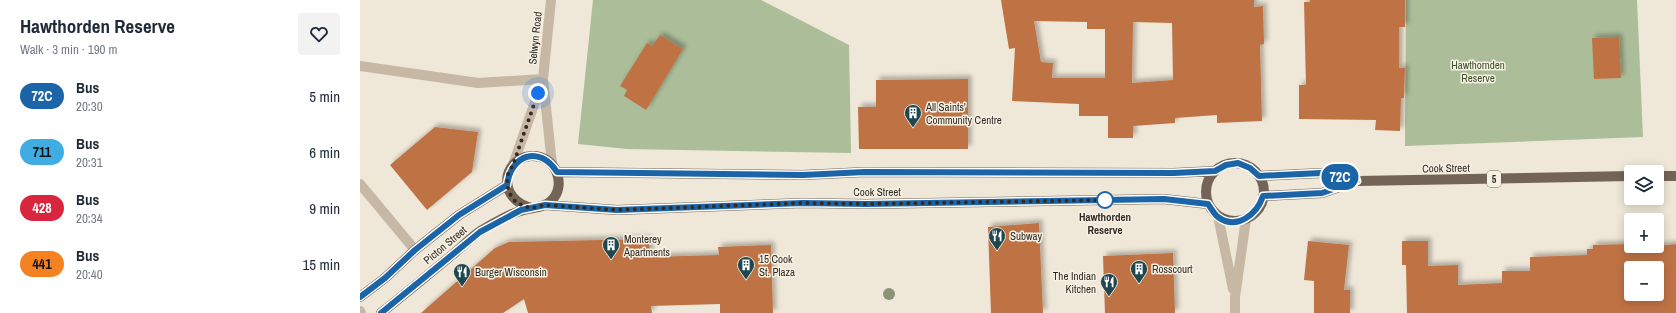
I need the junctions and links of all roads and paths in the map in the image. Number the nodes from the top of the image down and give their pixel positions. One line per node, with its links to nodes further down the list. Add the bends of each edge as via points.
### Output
1 (551, 0): 3 (street, Selwyn Road)
2 (360, 66): 3 (street, via 478,82)
3 (543, 79): 4 (street, Selwyn Road); 5 (street, Selwyn Road)
4 (513, 165): 5 (main road, via 532,156 546,159); 13 (main road, via 508,174)
5 (554, 168): 6 (main road, Cook Street, via 803,175 865,172); 16 (main road, via 559,180 556,195)
6 (1215, 171): 7 (main road, via 1226,165 1238,163 1250,168); 15 (main road, via 1208,181)
7 (1259, 176): 11 (main road, Cook Street / 5, via 1321,173); 14 (main road)
8 (1624, 176): 11 (main road, Cook Street / 5)
9 (1664, 176): 10 (main road)
10 (1676, 176)
11 (1357, 181): 14 (main road, Cook Street / 5, via 1322,193)
12 (360, 184): 20 (street)
13 (507, 185): 17 (main road, via 515,201); 20 (main road, Picton Street, via 459,215)
14 (1263, 196): 19 (main road, via 1260,206)
15 (1208, 204): 16 (main road, Cook Street, via 1164,199 803,203 617,210); 18 (main road)
16 (545, 205): 17 (main road)
17 (532, 208): 23 (main road, Picton Street, via 521,210 480,232)
18 (1218, 216): 19 (main road, via 1236,221); 22 (street)
19 (1246, 219): 22 (street)
20 (415, 250): 21 (main road, Picton Street)
21 (360, 297)
22 (1235, 297): 24 (street)
23 (381, 313)
24 (1235, 313)

